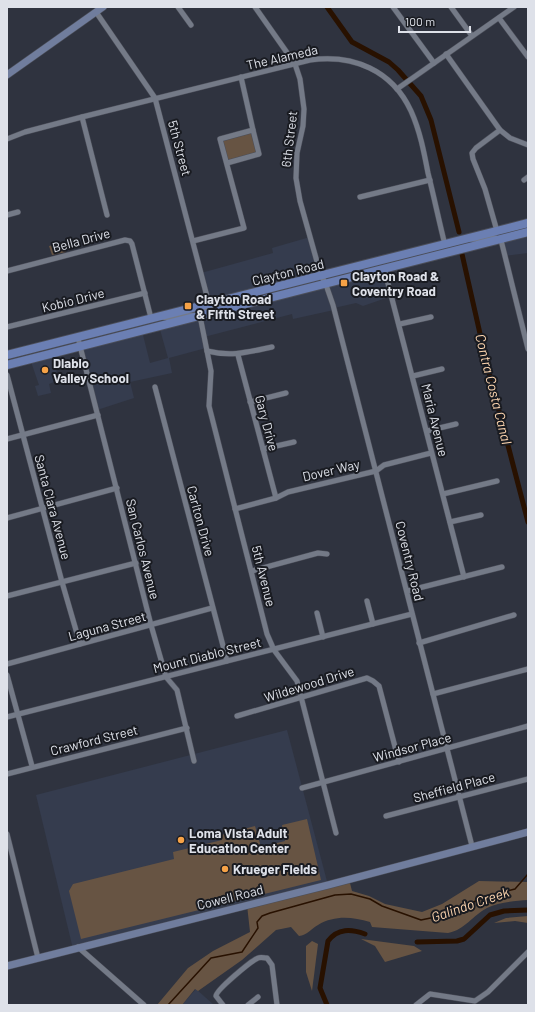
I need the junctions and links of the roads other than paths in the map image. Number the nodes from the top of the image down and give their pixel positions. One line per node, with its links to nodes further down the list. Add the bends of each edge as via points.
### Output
1 (103, 7): 7 (street)
2 (178, 7): 9 (street)
3 (256, 7): 14 (street, 6th Street)
4 (393, 7): 13 (street)
5 (451, 7): 10 (street)
6 (514, 7): 8 (street)
7 (96, 12): 15 (street); 18 (street, 5th Street)
8 (499, 18): 10 (street); 12 (street)
9 (191, 26)
10 (472, 36): 11 (street)
11 (446, 54): 13 (street); 21 (street)
12 (528, 57)
13 (434, 63): 17 (street)
14 (295, 64): 16 (street, The Alameda); 17 (street, The Alameda, via 324,58 347,60 372,70); 39 (street, 6th Street, via 304,95 296,178 300,201)
15 (7, 75)
16 (241, 78): 18 (street, The Alameda); 20 (street)
17 (397, 89): 25 (street, The Alameda, via 415,121)
18 (155, 98): 19 (street, The Alameda); 35 (street, 5th Street)
19 (82, 117): 22 (street, The Alameda); 29 (street)
20 (253, 130): 24 (street, via 259,154); 24 (street, via 220,138)
21 (500, 130): 23 (street, via 510,138); 31 (street, via 472,153)
22 (7, 139)
23 (528, 145)
24 (227, 163): 35 (street, via 244,228)
25 (430, 180): 26 (street); 36 (street, The Alameda)
26 (360, 197)
27 (18, 212): 28 (street)
28 (7, 215)
29 (107, 215)
30 (528, 224): 31 (main road, Clayton Road); 34 (street, via 523,230 503,235)
31 (497, 230): 33 (main road, Clayton Road)
32 (528, 232): 34 (main road, Clayton Road)
33 (468, 239): 34 (street, via 493,237); 36 (main road, Clayton Road)
34 (501, 240): 37 (main road, Clayton Road); 52 (street)
35 (193, 241): 42 (street, 5th Street)
36 (445, 245): 39 (main road, Clayton Road)
37 (384, 268): 39 (main road, Clayton Road); 47 (street, Maria Avenue)
38 (7, 271): 40 (street, Bella Drive, via 125,240 130,241)
39 (323, 279): 41 (main road, Clayton Road); 44 (main road, Clayton Road); 71 (street, Coventry Road, via 331,297)
40 (145, 293): 46 (street, Bella Drive); 48 (street, Kobio Drive)
41 (237, 297): 42 (main road, Clayton Road); 44 (street, via 228,304 205,310)
42 (209, 304): 43 (main road, Clayton Road)
43 (161, 316): 44 (street, via 170,319 192,314); 46 (main road, Clayton Road)
44 (200, 316): 50 (main road, Clayton Road); 53 (street, 5th Avenue)
45 (431, 317): 47 (street)
46 (151, 318): 49 (main road, Clayton Road)
47 (400, 324): 59 (street, Maria Avenue)
48 (7, 327)
49 (78, 338): 50 (street, San Carlos Avenue); 55 (main road, Clayton Road)
50 (80, 347): 56 (main road, Clayton Road); 63 (street, San Carlos Avenue)
51 (272, 347): 54 (street)
52 (528, 349)
53 (207, 351): 54 (street); 77 (street, 5th Avenue, via 211,371 209,406)
54 (238, 355): 62 (street, Gary Drive)
55 (7, 356)
56 (7, 365)
57 (442, 369): 59 (street)
58 (7, 375): 66 (street, Santa Clara Avenue)
59 (413, 376): 65 (street, Maria Avenue)
60 (155, 386): 90 (street, Carlton Drive)
61 (286, 394): 62 (street)
62 (250, 402): 69 (street, Gary Drive)
63 (98, 415): 66 (street); 73 (street, San Carlos Avenue)
64 (456, 424): 65 (street)
65 (427, 432): 70 (street, Maria Avenue)
66 (23, 435): 67 (street); 76 (street, Santa Clara Avenue)
67 (7, 439)
68 (294, 442): 69 (street)
69 (263, 449): 75 (street, Gary Drive)
70 (431, 453): 71 (street, Dover Way, via 384,465); 74 (street, Maria Avenue)
71 (376, 471): 75 (street, Dover Way, via 288,492); 87 (street, Coventry Road)
72 (497, 481): 74 (street)
73 (117, 488): 76 (street); 82 (street, San Carlos Avenue)
74 (443, 494): 80 (street, Maria Avenue)
75 (276, 498): 77 (street, Dover Way)
76 (42, 508): 79 (street); 86 (street, Santa Clara Avenue)
77 (235, 509): 84 (street, 5th Avenue)
78 (482, 515): 80 (street)
79 (7, 518)
80 (450, 522): 85 (street, Maria Avenue)
81 (327, 554): 84 (street, via 318,553)
82 (136, 563): 86 (street); 95 (street, San Carlos Avenue)
83 (502, 567): 85 (street)
84 (252, 571): 99 (street, 5th Avenue, via 267,634)
85 (464, 577): 87 (street)
86 (62, 582): 88 (street); 98 (street, Santa Clara Avenue)
87 (407, 591): 92 (street, Coventry Road)
88 (7, 596)
89 (368, 601): 94 (street)
90 (212, 608): 95 (street, Laguna Street); 100 (street, Carlton Drive)
91 (317, 613): 96 (street)
92 (412, 614): 94 (street, Mount Diablo Street); 97 (street, Coventry Road)
93 (514, 615): 97 (street)
94 (373, 624): 96 (street, Mount Diablo Street)
95 (151, 625): 98 (street, Laguna Street); 104 (street, San Carlos Avenue)
96 (323, 637): 99 (street, Mount Diablo Street)
97 (419, 643): 105 (street, Coventry Road)
98 (80, 644): 101 (street, Laguna Street)
99 (274, 650): 100 (street, Mount Diablo Street); 106 (street, 5th Avenue, via 293,674)
100 (227, 661): 104 (street, Mount Diablo Street)
101 (7, 664)
102 (528, 669): 105 (street)
103 (7, 675): 107 (street)
104 (166, 677): 107 (street, Mount Diablo Street); 111 (street, San Carlos Avenue, via 177,690)
105 (432, 694): 112 (street, Coventry Road)
106 (302, 698): 108 (street, Wildewood Drive); 114 (street, Wildewood Drive, via 362,679 373,681 379,686); 118 (street, 5th Avenue)
107 (18, 715): 109 (street, Mount Diablo Street); 115 (street)
108 (237, 716)
109 (7, 717)
110 (528, 726): 112 (street, Windsor Place)
111 (187, 728): 113 (street, San Carlos Avenue); 115 (street, Crawford Street)
112 (447, 749): 114 (street, Windsor Place); 120 (street, Coventry Road)
113 (194, 761)
114 (399, 762): 118 (street, Windsor Place)
115 (32, 766): 116 (street, Crawford Street)
116 (7, 774)
117 (528, 779): 120 (street, Sheffield Place)
118 (324, 782): 119 (street, Windsor Place); 123 (street, 5th Avenue)
119 (302, 788)
120 (459, 797): 121 (street, Sheffield Place); 125 (street, Coventry Road)
121 (386, 816)
122 (528, 832): 125 (street, Cowell Road)
123 (336, 833)
124 (7, 834): 128 (street)
125 (472, 846): 126 (street, Cowell Road, via 328,885)
126 (78, 947): 128 (street, Cowell Road); 131 (street)
127 (528, 952): 135 (street, via 488,992 475,1001 430,994)
128 (38, 958): 129 (street, Cowell Road)
129 (7, 966)
130 (258, 997): 133 (street)
131 (144, 1005)
132 (223, 1005): 134 (street, via 216,996 220,990 253,961 263,957 272,965)
133 (248, 1005)
134 (277, 1005)
135 (416, 1005)

